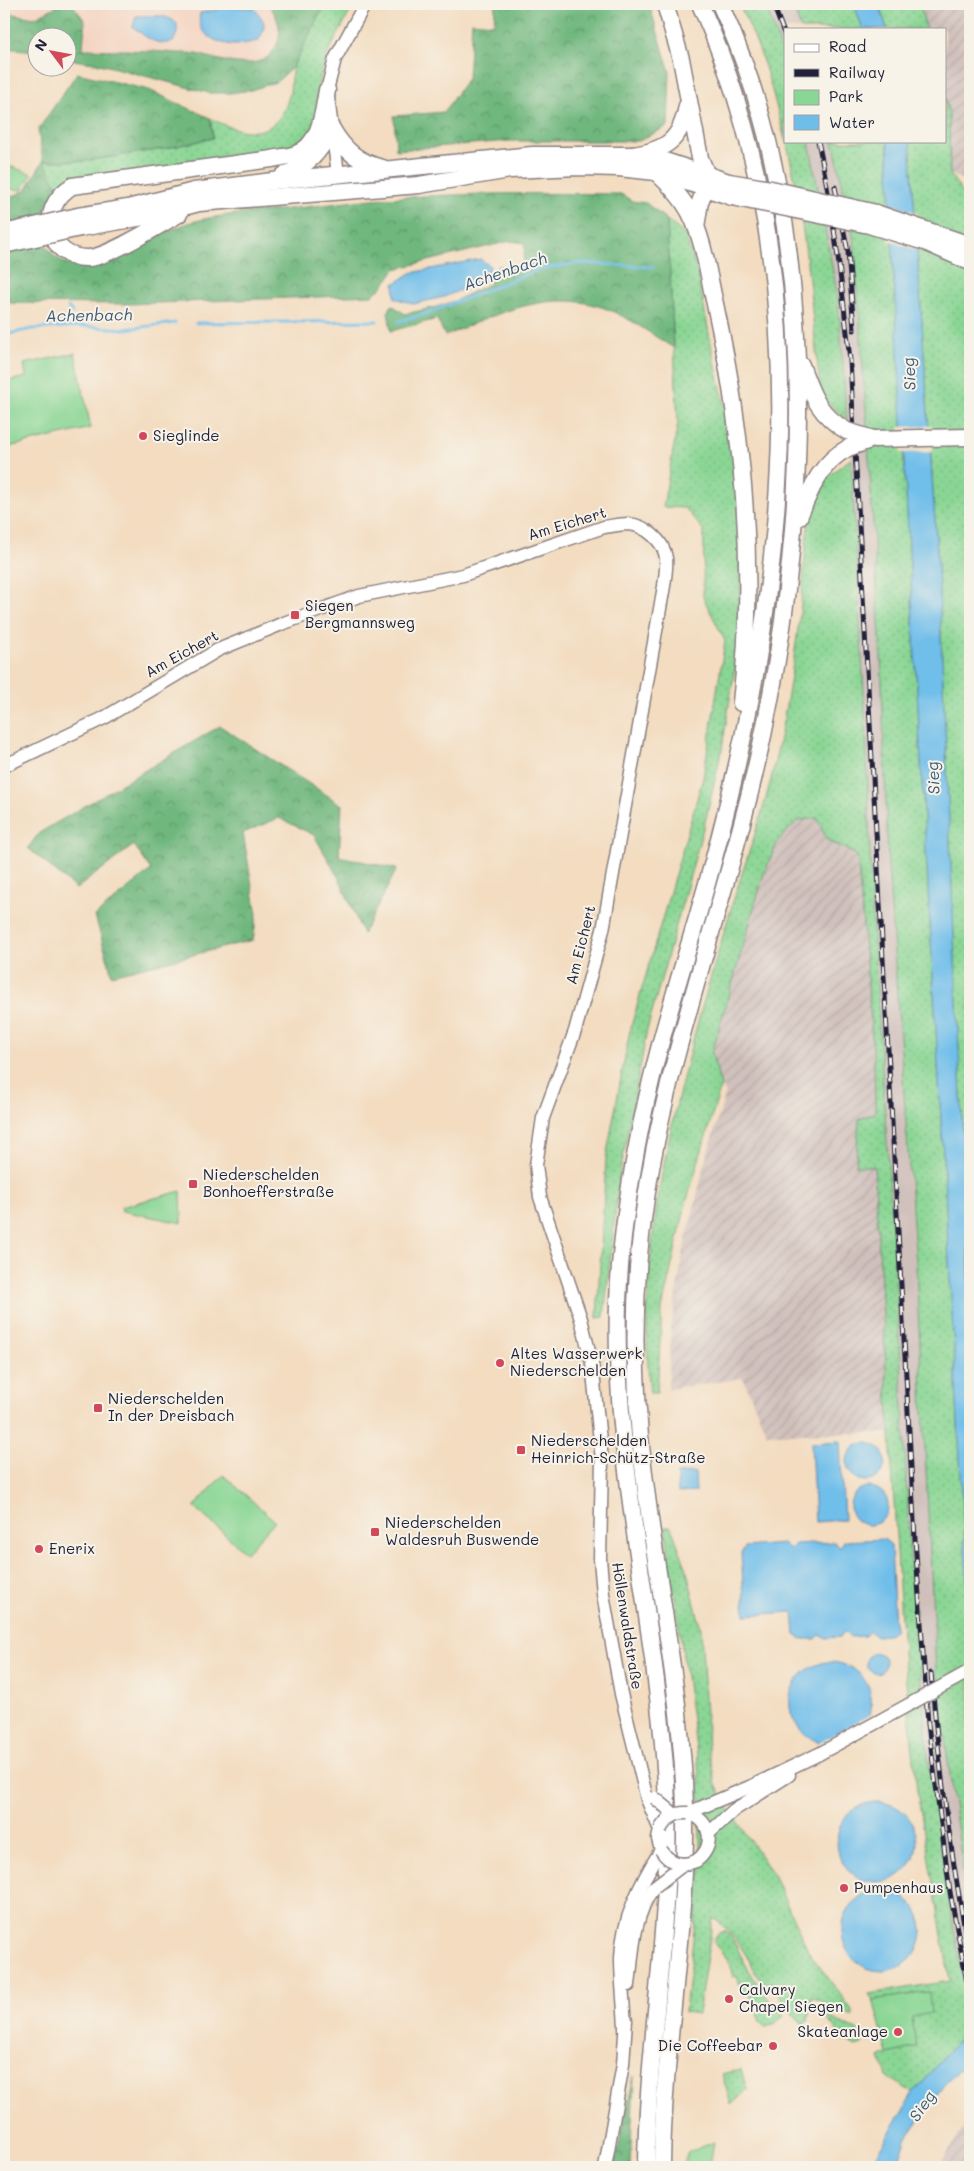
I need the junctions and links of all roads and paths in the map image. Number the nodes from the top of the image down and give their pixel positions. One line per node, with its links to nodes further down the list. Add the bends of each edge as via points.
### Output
1 (365, 4): 5 (street, via 336,59)
2 (665, 4): 6 (main road, via 681,59)
3 (700, 4): 28 (main road, via 728,71 761,196 774,291 780,392 777,489 766,611 748,722)
4 (720, 4): 23 (main road, via 750,81 770,155 788,251)
5 (327, 90): 7 (street); 16 (main road, via 319,129 306,148 295,154 72,186 53,206 50,224 62,249 89,258 126,243)
6 (688, 99): 8 (main road, via 681,127 669,143 651,152); 13 (main road)
7 (332, 129): 9 (main road, via 356,158); 11 (street); 12 (main road, via 314,157)
8 (633, 155): 9 (main road, via 532,155); 13 (main road, via 665,161)
9 (392, 170): 11 (main road)
10 (656, 172): 13 (main road); 15 (main road, via 578,167 510,170 419,185); 18 (main road, via 680,197)
11 (338, 174): 12 (main road); 15 (main road)
12 (273, 181): 17 (main road, via 194,191)
13 (706, 182): 14 (main road); 18 (main road)
14 (730, 190): 21 (main road, bridge, via 771,189 876,212); 22 (main road, bridge, via 869,225 925,242)
15 (340, 191): 16 (main road)
16 (199, 203): 17 (main road, via 149,216)
17 (79, 222): 19 (main road, bridge); 20 (main road, bridge)
18 (696, 228): 28 (main road, via 729,377 748,529 745,670)
19 (4, 233)
20 (4, 245)
21 (970, 245)
22 (970, 262)
23 (796, 350): 25 (main road, bridge, via 814,400 834,423); 26 (main road)
24 (970, 437): 25 (main road)
25 (873, 439): 26 (main road, bridge, via 835,455 819,474)
26 (794, 528): 42 (main road, via 782,634 766,726 743,822 667,1089 654,1150 639,1257 636,1378 640,1437 673,1668 686,1842)
27 (4, 766): 29 (street, Am Eichert, via 104,718 218,650 342,602 462,575 604,527 628,524 639,527 663,548 666,568 603,930 575,1031 543,1118 536,1165 540,1197 588,1341)
28 (724, 821): 41 (main road, via 659,1049 638,1136 626,1212 618,1300 622,1436 654,1660 667,1786 665,1903)
29 (601, 1448): 32 (street, Höllenwaldstraße, via 600,1558 603,1594 621,1694)
30 (970, 1671): 31 (street, bridge)
31 (819, 1754): 33 (street); 36 (street, via 772,1788 734,1810)
32 (642, 1778): 34 (street, Höllenwaldstraße, bridge, via 655,1798); 35 (street, Höllenwaldstraße)
33 (694, 1813): 34 (street, bridge); 36 (street)
34 (674, 1814): 35 (street, bridge)
35 (658, 1825): 37 (street, Höllenwaldstraße)
36 (709, 1833): 38 (street, via 708,1847)
37 (658, 1854): 38 (street, bridge, via 671,1861); 39 (street, via 637,1892 621,1956)
38 (690, 1863): 39 (street, bridge, via 654,1888 642,1907 635,1933)
39 (625, 2028): 40 (street, via 623,2064)
40 (605, 2167)
41 (646, 2167)
42 (662, 2167)

